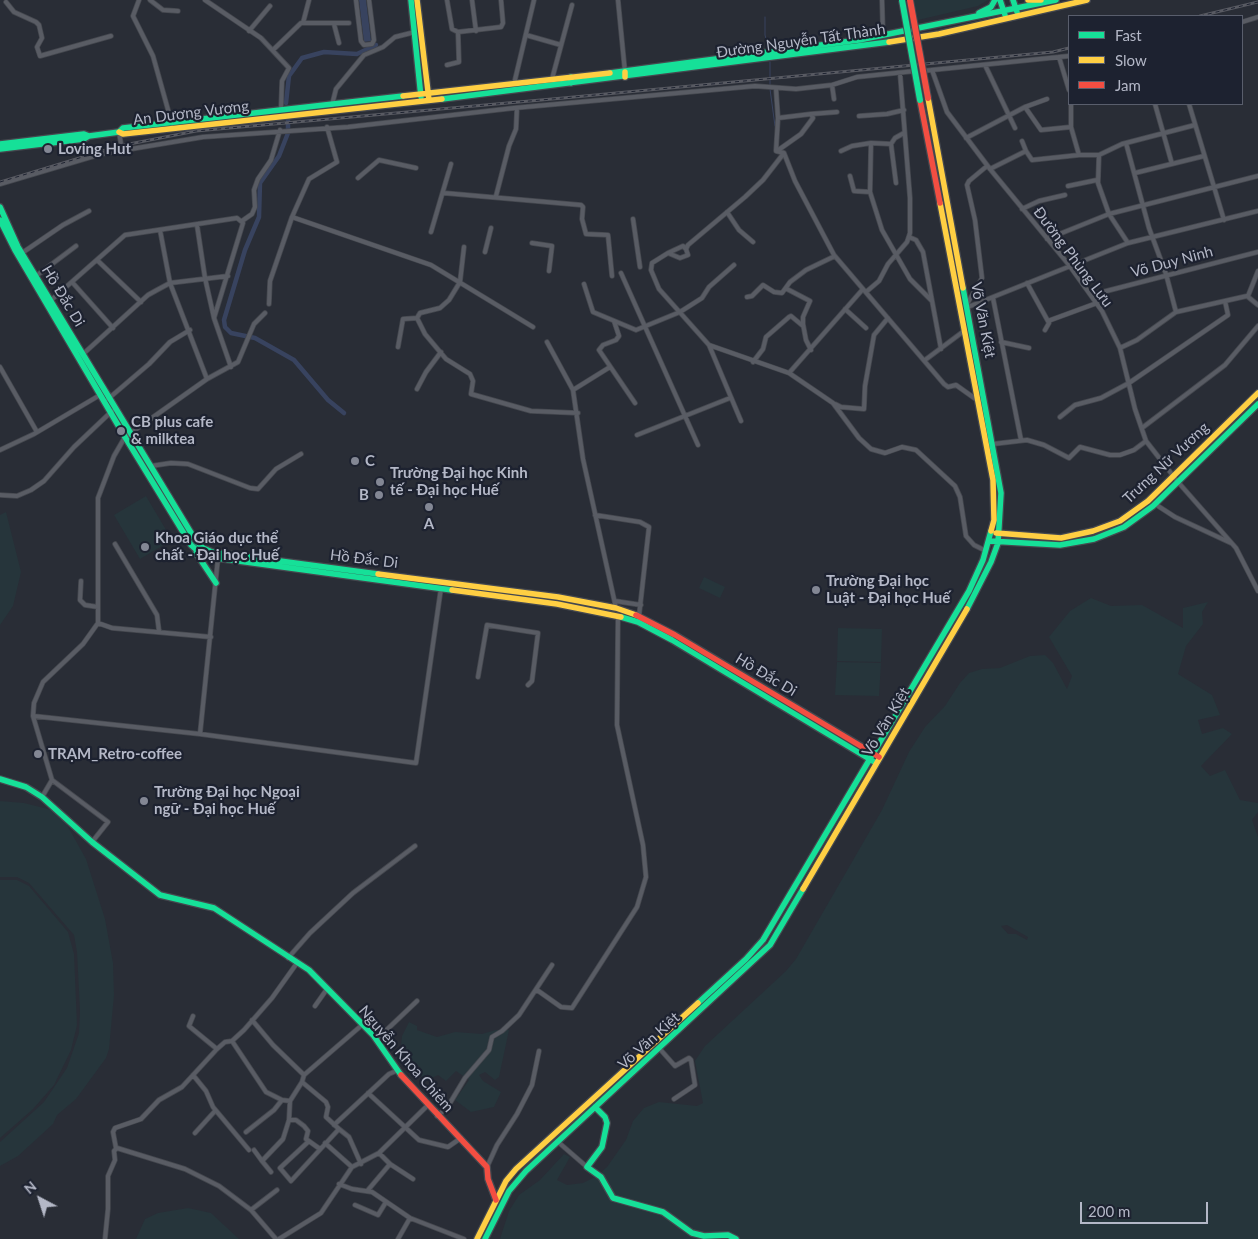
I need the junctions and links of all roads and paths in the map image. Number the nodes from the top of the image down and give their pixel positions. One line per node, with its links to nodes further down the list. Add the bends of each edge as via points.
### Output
1 (140, 0): 78 (street, via 133,16 153,56)
2 (150, 0): 27 (street, via 163,10)
3 (205, 0): 36 (street)
4 (309, 0): 32 (street)
5 (356, 0): 6 (street, via 364,45 372,44 374,40)
6 (369, 0)
7 (410, 0): 42 (main road)
8 (417, 0): 42 (main road)
9 (447, 0): 38 (street, via 452,29)
10 (472, 0): 37 (street)
11 (501, 0): 37 (street, via 503,23 500,27)
12 (534, 0): 39 (street)
13 (618, 0): 53 (street)
14 (882, 0): 41 (street)
15 (902, 0): 183 (main road, Võ Văn Kiệt, bridge)
16 (910, 0): 181 (main road, Võ Văn Kiệt, bridge)
17 (995, 0): 35 (main road, via 985,11)
18 (1000, 0): 29 (main road)
19 (1013, 0): 28 (main road)
20 (1028, 0): 21 (main road)
21 (1042, 0)
22 (1056, 0): 28 (main road, Đường Nguyễn Tất Thành)
23 (1087, 0): 28 (main road, Đường Nguyễn Tất Thành)
24 (6, 1): 40 (street, via 14,12 39,25 42,38 37,48 40,56)
25 (572, 5): 44 (street)
26 (270, 6): 36 (street)
27 (178, 12)
28 (1017, 12): 29 (main road, Đường Nguyễn Tất Thành)
29 (1005, 15): 35 (main road, Đường Nguyễn Tất Thành); 46 (main road, Đường Nguyễn Tất Thành, via 921,37)
30 (1258, 17): 31 (street)
31 (1243, 22)
32 (303, 23): 34 (street); 45 (street)
33 (349, 23): 34 (street)
34 (334, 24): 43 (street)
35 (937, 25): 41 (main road, Đường Nguyễn Tất Thành)
36 (249, 31): 45 (street)
37 (476, 31): 38 (street)
38 (458, 32): 49 (street, via 459,62)
39 (526, 35): 44 (street); 57 (street)
40 (111, 36)
41 (882, 36): 46 (main road, Đường Nguyễn Tất Thành)
42 (417, 37): 60 (main road); 61 (main road); 64 (street, via 395,37 383,47 364,55 336,89)
43 (339, 43)
44 (561, 44): 54 (street)
45 (273, 50): 70 (street, via 290,68 282,81)
46 (775, 55): 53 (main road, Đường Nguyễn Tất Thành)
47 (1068, 56): 48 (street)
48 (1059, 57): 50 (street); 58 (street)
49 (448, 65)
50 (985, 65): 51 (street); 74 (street)
51 (932, 70): 52 (street); 88 (street, Đường Phùng Lưu, via 948,112)
52 (900, 73): 56 (street, via 858,77); 71 (street)
53 (625, 74): 55 (main road, Đường Nguyễn Tất Thành)
54 (552, 79): 55 (main road, Đường Nguyễn Tất Thành); 57 (main road, Đường Nguyễn Tất Thành)
55 (571, 80): 57 (main road, Đường Nguyễn Tất Thành)
56 (832, 85): 59 (street); 63 (street)
57 (514, 87): 60 (main road, An Dương Vương)
58 (1068, 87)
59 (776, 89): 69 (street, via 764,86); 77 (street)
60 (429, 97): 61 (main road, An Dương Vương)
61 (421, 98): 64 (main road, An Dương Vương); 75 (main road, An Dương Vương)
62 (1047, 98): 68 (street)
63 (834, 99)
64 (332, 105): 70 (main road, An Dương Vương)
65 (1071, 105): 81 (street)
66 (1155, 105): 85 (street)
67 (1189, 105): 79 (street)
68 (1025, 107): 74 (street); 81 (street, via 1040,130)
69 (517, 108): 80 (street, via 383,124); 119 (street, via 516,130)
70 (281, 109): 75 (main road, An Dương Vương)
71 (904, 110): 76 (street); 86 (street)
72 (837, 112): 73 (street)
73 (811, 114): 77 (street); 96 (street, via 812,120 801,134)
74 (1008, 115): 82 (street); 88 (street)
75 (255, 116): 78 (main road, An Dương Vương)
76 (859, 116)
77 (778, 118): 96 (street)
78 (172, 125): 84 (main road, An Dương Vương, via 123,128)
79 (1195, 125): 85 (street); 102 (street)
80 (327, 127): 83 (street); 127 (street, via 337,161 309,179)
81 (1071, 127): 100 (street)
82 (1015, 128)
83 (282, 130): 95 (street, via 203,137); 130 (street, via 271,160 258,178 252,214)
84 (119, 132): 87 (main road, An Dương Vương); 95 (street)
85 (1163, 132): 91 (street); 104 (street)
86 (904, 133): 93 (street); 137 (street, via 910,198)
87 (89, 136): 92 (main road, via 77,134); 94 (main road)
88 (966, 138): 106 (street, Đường Phùng Lưu)
89 (1022, 141): 98 (street)
90 (871, 143): 93 (street); 97 (street); 117 (street)
91 (1126, 143): 101 (street); 107 (street)
92 (0, 144)
93 (891, 144): 112 (street)
94 (0, 149)
95 (122, 150): 113 (street)
96 (776, 151): 99 (street)
97 (841, 151)
98 (1026, 151): 100 (street, via 1032,160); 106 (street)
99 (784, 152): 125 (street, via 763,180); 150 (street)
100 (1079, 155): 101 (street)
101 (1099, 156): 111 (street)
102 (1204, 156): 104 (street); 115 (street)
103 (451, 164): 116 (street)
104 (1172, 164): 107 (street)
105 (416, 168): 110 (street, via 378,160)
106 (988, 168): 122 (street, Đường Phùng Lưu); 181 (street, via 967,185 982,278)
107 (1135, 173): 121 (street)
108 (850, 176): 117 (street, via 854,191)
109 (1258, 176): 115 (street)
110 (358, 178)
111 (1097, 180): 114 (street); 126 (street)
112 (896, 183)
113 (0, 184)
114 (1068, 186)
115 (1213, 188): 121 (street); 131 (street)
116 (444, 192): 119 (street); 135 (street)
117 (870, 192): 149 (street, via 885,237)
118 (1065, 195): 122 (street)
119 (496, 196): 161 (street, via 581,205 586,234 608,235)
120 (0, 206): 147 (main road, Hồ Đắc Di)
121 (1143, 206): 126 (street); 136 (street)
122 (1022, 209): 138 (street, Đường Phùng Lưu)
123 (89, 211): 147 (street)
124 (1258, 211): 131 (street)
125 (727, 212): 139 (street, via 738,230); 144 (street)
126 (1109, 214): 138 (street); 141 (street)
127 (292, 217): 164 (street, via 431,265); 179 (street, via 270,281)
128 (633, 219): 154 (street)
129 (0, 220): 175 (main road, Hồ Đắc Di, via 15,250)
130 (242, 220): 132 (street, via 237,218); 160 (street)
131 (1224, 220): 136 (street)
132 (197, 225): 134 (street); 162 (street)
133 (491, 228): 145 (street)
134 (160, 230): 151 (street, via 125,235); 165 (street)
135 (431, 232)
136 (1152, 236): 141 (street); 158 (street)
137 (909, 237): 149 (street); 177 (street, via 916,240 923,252)
138 (1047, 238): 153 (street, Đường Phùng Lưu)
139 (753, 242)
140 (532, 243): 155 (street, via 552,246)
141 (1128, 243): 153 (street)
142 (76, 246): 159 (street)
143 (464, 247): 164 (street)
144 (686, 249): 148 (street, via 683,246); 148 (street, via 688,255 680,258)
145 (485, 252)
146 (1258, 252): 158 (street, Võ Duy Ninh)
147 (22, 253): 159 (main road, Hồ Đắc Di)
148 (668, 253): 184 (street, via 652,262 650,270 658,289)
149 (896, 255): 169 (street, via 879,281); 177 (street, via 913,283)
150 (835, 256): 168 (street, via 806,270 790,282); 169 (street)
151 (97, 260): 163 (street); 176 (street)
152 (734, 265): 184 (street, via 709,287 702,298)
153 (1069, 265): 166 (street); 170 (street, Đường Phùng Lưu)
154 (640, 267)
155 (549, 271)
156 (1258, 271): 171 (street)
157 (621, 273): 196 (street)
158 (1166, 274): 170 (street, Võ Duy Ninh); 185 (street)
159 (36, 276): 175 (main road, Hồ Đắc Di)
160 (228, 276): 162 (street); 187 (street)
161 (612, 276)
162 (205, 278): 165 (street); 187 (street)
163 (72, 282): 175 (street); 195 (street)
164 (460, 282): 188 (street, via 445,304 420,313); 194 (street)
165 (170, 283): 176 (street); 199 (street)
166 (1027, 283): 173 (street); 191 (street)
167 (584, 284): 190 (street, via 593,312)
168 (787, 289): 172 (street, via 780,294 762,285 752,296); 192 (street, via 810,301)
169 (864, 290): 182 (street); 189 (street)
170 (1091, 295): 178 (street, Đường Phùng Lưu)
171 (1248, 296): 174 (street); 180 (street)
172 (746, 297)
173 (993, 298): 181 (street); 203 (street)
174 (1225, 301): 185 (street); 219 (street, via 1228,315)
175 (49, 302): 211 (main road, Hồ Đắc Di)
176 (141, 302): 195 (street)
177 (932, 302): 208 (street)
178 (1097, 303): 191 (street); 207 (street, Đường Phùng Lưu)
179 (269, 304)
180 (1258, 305)
181 (967, 306): 183 (main road); 198 (main road, Võ Văn Kiệt)
182 (844, 309): 197 (street); 209 (street)
183 (960, 310): 201 (main road, Võ Văn Kiệt)
184 (680, 312): 196 (street); 204 (street)
185 (1176, 312): 207 (street)
186 (265, 313): 215 (street, via 252,328 238,362)
187 (214, 318): 215 (street)
188 (418, 318): 205 (street, via 403,319); 210 (street, via 426,334)
189 (888, 318): 212 (street); 229 (street, via 874,334 864,410)
190 (614, 321): 196 (street, via 636,330); 216 (street, via 619,336 599,350)
191 (1048, 321): 200 (street)
192 (803, 326): 209 (street); 213 (street, via 789,317 766,336 763,349)
193 (1258, 326): 238 (street, via 1225,365)
194 (533, 327)
195 (113, 328): 211 (street)
196 (645, 328): 233 (street)
197 (866, 328)
198 (972, 329): 201 (main road); 236 (main road, Võ Văn Kiệt)
199 (190, 330): 218 (street); 225 (street, via 170,342)
200 (1045, 330)
201 (964, 331): 208 (street); 226 (main road, Võ Văn Kiệt)
202 (547, 342): 221 (street)
203 (1001, 342): 206 (street); 242 (street)
204 (709, 345): 213 (street); 224 (street)
205 (398, 347)
206 (1029, 348)
207 (1120, 348): 219 (street, Đường Phùng Lưu)
208 (941, 349): 212 (street)
209 (811, 350): 217 (street)
210 (442, 352): 220 (street); 232 (street, via 446,359 470,374 473,381 471,394 531,411)
211 (81, 356): 223 (main road, Hồ Đắc Di); 225 (main road, Hồ Đắc Di)
212 (926, 360): 226 (street, via 946,386 956,386)
213 (753, 362): 217 (street)
214 (0, 367): 239 (street)
215 (231, 367): 218 (street)
216 (610, 367): 221 (street); 228 (street)
217 (789, 373): 229 (street)
218 (207, 379): 240 (street)
219 (1129, 384): 234 (street, via 1101,398 1075,405); 238 (street, Đường Phùng Lưu)
220 (417, 389)
221 (574, 390): 232 (street)
222 (1258, 393): 227 (main road, Trưng Nữ Vương)
223 (100, 395): 225 (main road, Hồ Đắc Di); 239 (street)
224 (730, 398): 233 (street); 235 (street)
225 (107, 400): 231 (main road, Hồ Đắc Di)
226 (977, 400): 237 (main road, Võ Văn Kiệt)
227 (1252, 400): 230 (main road); 249 (main road, Trưng Nữ Vương)
228 (635, 403)
229 (833, 403): 261 (street, via 875,452 912,448 951,481 959,494 966,536)
230 (1258, 404): 249 (main road, Trưng Nữ Vương)
231 (113, 410): 240 (main road, Hồ Đắc Di); 250 (street, via 44,481 17,496)
232 (578, 414): 252 (street, via 583,459)
233 (686, 416): 241 (street); 245 (street)
234 (1060, 417)
235 (741, 421)
236 (990, 427): 237 (main road); 244 (main road, Võ Văn Kiệt)
237 (982, 428): 253 (main road, Võ Văn Kiệt, via 994,492)
238 (1142, 428): 243 (street, Đường Phùng Lưu)
239 (37, 432): 246 (street)
240 (128, 434): 248 (main road, Hồ Đắc Di); 258 (main road, Hồ Đắc Di); 271 (street, via 114,456 98,498)
241 (637, 436)
242 (1021, 440): 243 (street, via 1044,445 1069,458 1080,447 1120,455); 244 (street)
243 (1146, 441): 249 (street, Đường Phùng Lưu)
244 (993, 444): 254 (main road, Võ Văn Kiệt, via 1001,493)
245 (698, 445)
246 (0, 450)
247 (301, 454): 248 (street, via 276,469 258,489 188,464)
248 (151, 466): 260 (main road, Hồ Đắc Di)
249 (1175, 479): 251 (main road, Trưng Nữ Vương); 259 (street, Đường Phùng Lưu)
250 (0, 496)
251 (1153, 502): 254 (main road, Trưng Nữ Vương, via 1093,532 1061,538); 256 (main road, Trưng Nữ Vương, via 1124,527 1094,539 1060,545); 259 (street, via 1195,527)
252 (596, 515): 269 (street); 270 (street, via 640,522 649,527)
253 (992, 532): 254 (main road, Trưng Nữ Vương); 255 (main road, Võ Văn Kiệt)
254 (1000, 534): 256 (main road, Võ Văn Kiệt)
255 (990, 541): 256 (main road, Trưng Nữ Vương); 261 (main road, Võ Văn Kiệt)
256 (998, 543): 278 (main road, Võ Văn Kiệt, via 980,587)
257 (115, 544): 275 (street, via 157,614)
258 (191, 544): 260 (main road, Hồ Đắc Di); 266 (main road)
259 (1233, 544): 268 (street, Đường Phùng Lưu)
260 (202, 551): 262 (main road, Hồ Đắc Di); 263 (main road, Hồ Đắc Di)
261 (986, 551): 277 (main road, Võ Văn Kiệt, via 969,591)
262 (218, 558): 263 (main road, Hồ Đắc Di); 266 (street)
263 (234, 558): 264 (main road, Hồ Đắc Di)
264 (316, 568): 267 (main road, Hồ Đắc Di); 269 (main road, Hồ Đắc Di)
265 (81, 581): 271 (street, via 80,600 85,605)
266 (216, 583): 276 (street)
267 (442, 586): 272 (main road, Hồ Đắc Di); 282 (street, via 416,763)
268 (1258, 591)
269 (616, 605): 270 (street); 273 (main road, Hồ Đắc Di)
270 (641, 605): 273 (street)
271 (98, 607): 274 (street)
272 (618, 616): 283 (main road, Hồ Đắc Di, via 638,622 672,640); 296 (street, via 617,725 643,845 646,877 637,907 572,1008 560,1007)
273 (640, 616): 283 (main road, Hồ Đắc Di)
274 (98, 623): 275 (street, via 112,628); 281 (street, via 84,644 43,682 34,703)
275 (160, 630): 276 (street)
276 (211, 637): 282 (street)
277 (926, 664): 278 (main road); 283 (main road, Võ Văn Kiệt)
278 (932, 668): 284 (main road, Võ Văn Kiệt)
279 (478, 677): 280 (street, via 487,625 538,633 532,681)
280 (528, 685)
281 (33, 716): 282 (street); 286 (street)
282 (200, 734)
283 (871, 756): 284 (main road, Hồ Đắc Di); 291 (main road, Võ Văn Kiệt, via 782,911)
284 (877, 760): 293 (main road, Võ Văn Kiệt, via 787,919 770,945)
285 (0, 779): 287 (main road, Nguyễn Khoa Chiêm)
286 (52, 780): 287 (street); 288 (street, via 108,822)
287 (42, 797): 288 (main road, Nguyễn Khoa Chiêm)
288 (92, 842): 290 (main road, Nguyễn Khoa Chiêm, via 160,894 214,908)
289 (416, 846): 290 (street, via 353,893)
290 (288, 958): 292 (main road, Nguyễn Khoa Chiêm)
291 (746, 959): 293 (main road); 315 (main road, Võ Văn Kiệt)
292 (297, 963): 295 (main road, Nguyễn Khoa Chiêm, via 309,970); 300 (street)
293 (751, 964): 304 (main road, Võ Văn Kiệt)
294 (552, 966): 296 (street)
295 (327, 989): 298 (street); 301 (main road, Nguyễn Khoa Chiêm)
296 (537, 990): 319 (street, via 519,1015 492,1036 489,1050 465,1078 447,1108)
297 (417, 1001): 302 (street)
298 (316, 1006)
299 (193, 1016): 305 (street, via 189,1026)
300 (252, 1020): 303 (street); 309 (street)
301 (362, 1025): 302 (main road, Nguyễn Khoa Chiêm); 309 (street)
302 (376, 1040): 307 (main road, Nguyễn Khoa Chiêm)
303 (232, 1041): 305 (street); 313 (street, via 266,1092)
304 (659, 1048): 312 (street, via 674,1066 689,1058 691,1060 695,1085); 317 (main road, Võ Văn Kiệt)
305 (217, 1049): 308 (street)
306 (539, 1051): 336 (street, via 532,1085)
307 (396, 1071): 311 (street); 316 (main road, Nguyễn Khoa Chiêm)
308 (193, 1075): 318 (street); 330 (street, via 178,1090 159,1100 141,1119 115,1128)
309 (304, 1075): 310 (street)
310 (302, 1082): 314 (street); 321 (street, via 326,1102 326,1118)
311 (368, 1093): 321 (street); 322 (street)
312 (674, 1099)
313 (282, 1100): 314 (street); 324 (street)
314 (290, 1101): 320 (street)
315 (590, 1101): 317 (main road); 344 (main road, Võ Văn Kiệt, via 516,1168)
316 (427, 1106): 319 (main road, Nguyễn Khoa Chiêm); 322 (street)
317 (595, 1107): 327 (main road, Võ Văn Kiệt); 337 (main road, via 605,1117 606,1123 602,1147)
318 (216, 1111): 325 (street); 333 (street)
319 (437, 1116): 326 (main road, Nguyễn Khoa Chiêm)
320 (289, 1120): 328 (street, via 296,1120 307,1129 305,1138); 333 (street, via 283,1139)
321 (334, 1125): 323 (street)
322 (404, 1128): 326 (street, via 421,1141 448,1147); 332 (street)
323 (339, 1129): 329 (street); 334 (street, via 349,1137)
324 (246, 1132)
325 (195, 1133)
326 (461, 1138): 336 (main road, Nguyễn Khoa Chiêm)
327 (557, 1141): 337 (street); 346 (main road, Võ Văn Kiệt, via 526,1170)
328 (308, 1142): 331 (street); 331 (street, via 280,1168 292,1181)
329 (326, 1143): 331 (street); 338 (street)
330 (116, 1148): 348 (street, via 185,1169 218,1186); 350 (street, via 108,1176)
331 (320, 1149)
332 (380, 1153): 334 (street); 335 (street)
333 (262, 1161): 339 (street)
334 (361, 1164): 338 (street)
335 (390, 1164): 340 (street); 343 (street)
336 (487, 1167): 344 (main road, Nguyễn Khoa Chiêm)
337 (587, 1167): 356 (main road, via 601,1177 618,1201 663,1212 692,1233 728,1235)
338 (352, 1168): 341 (street)
339 (271, 1172)
340 (413, 1179)
341 (339, 1184): 343 (street); 351 (street, via 321,1213)
342 (278, 1190): 348 (street)
343 (368, 1190): 345 (street)
344 (496, 1200): 346 (main road); 354 (main road, Võ Văn Kiệt)
345 (386, 1202): 347 (street, via 378,1215); 349 (street)
346 (503, 1204): 355 (main road, Võ Văn Kiệt)
347 (355, 1205)
348 (251, 1210): 351 (street)
349 (410, 1218): 352 (street); 353 (street)
350 (105, 1239)
351 (277, 1239)
352 (398, 1239)
353 (464, 1239)
354 (477, 1239)
355 (485, 1239)
356 (736, 1239)

